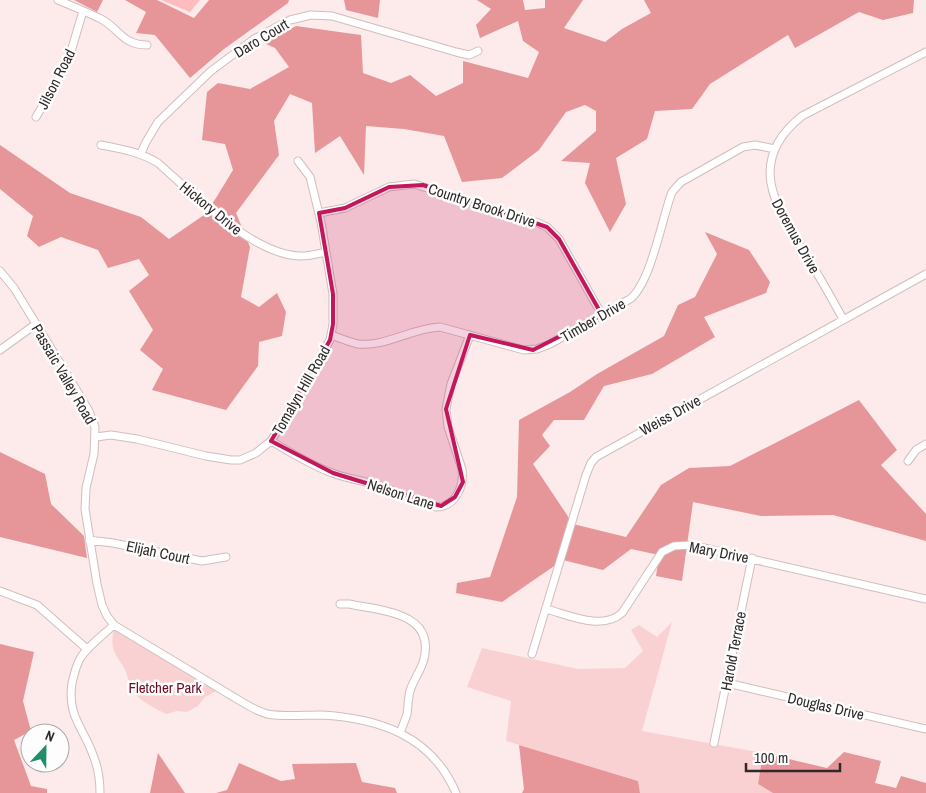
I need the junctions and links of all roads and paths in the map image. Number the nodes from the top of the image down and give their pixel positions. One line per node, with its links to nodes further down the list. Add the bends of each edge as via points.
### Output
1 (58, 0): 2 (street)
2 (83, 11): 3 (street, via 110,25 136,45); 6 (street, Jilson Road, via 64,70)
3 (147, 45)
4 (478, 50): 9 (street, Daro Court, via 469,54 456,52 332,16 311,15 290,20 254,39 212,71 158,122)
5 (926, 52): 8 (street, Doremus Drive, via 802,116)
6 (36, 118)
7 (101, 144): 9 (street, Hickory Drive)
8 (775, 149): 15 (street, Timber Drive, via 747,146 677,185 666,208 642,286 630,299); 16 (street, Doremus Drive, via 770,174 774,199)
9 (141, 154): 12 (street, Hickory Drive, via 158,163 242,234 275,251 291,255)
10 (298, 161): 11 (street, Tomalyn Hill Road, via 310,177)
11 (319, 213): 12 (street, Tomalyn Hill Road); 15 (street, Country Brook Drive, via 345,208 389,187 406,183 536,222 560,239)
12 (326, 252): 18 (street, Tomalyn Hill Road, via 333,294)
13 (0, 270): 17 (street, Passaic Valley Road)
14 (926, 274): 16 (street, Weiss Drive)
15 (602, 315): 19 (street, Timber Drive, via 533,350 516,349)
16 (843, 319): 31 (street, Weiss Drive, via 596,457 586,475)
17 (36, 324): 20 (street); 21 (street, Passaic Valley Road, via 89,411)
18 (331, 335): 19 (street, Timber Drive, via 367,344 431,328 448,328); 22 (street, Tomalyn Hill Road)
19 (470, 335): 22 (street, Nelson Lane, via 447,396 446,418 464,478 458,494 449,503 437,507 333,473)
20 (0, 350)
21 (96, 437): 22 (street, Tomalyn Hill Road, via 111,435 137,439 231,460 256,453); 25 (street, Passaic Valley Road, via 85,496)
22 (271, 441)
23 (926, 444): 24 (street, via 916,450)
24 (908, 461)
25 (89, 540): 26 (street, Elijah Court, via 202,561); 32 (street, Passaic Valley Road, via 102,605)
26 (226, 557)
27 (752, 558): 29 (street, Mary Drive); 31 (street, Mary Drive, via 690,545 674,546 662,552 622,613 615,618 599,622); 35 (street, Harold Terrace)
28 (0, 591): 33 (street, via 37,605)
29 (926, 598)
30 (340, 604): 37 (street, via 405,617 424,634 424,659 410,692)
31 (546, 609): 34 (street, Weiss Drive)
32 (114, 625): 33 (street); 37 (street, Passaic Valley Road, via 261,712 347,717)
33 (87, 649): 39 (street, via 76,668 71,701 75,718 94,756)
34 (532, 654)
35 (727, 683): 36 (street, Douglas Drive); 38 (street, Harold Terrace)
36 (926, 729)
37 (400, 733): 40 (street, Passaic Valley Road, via 431,755)
38 (714, 743)
39 (100, 793)
40 (456, 793)

